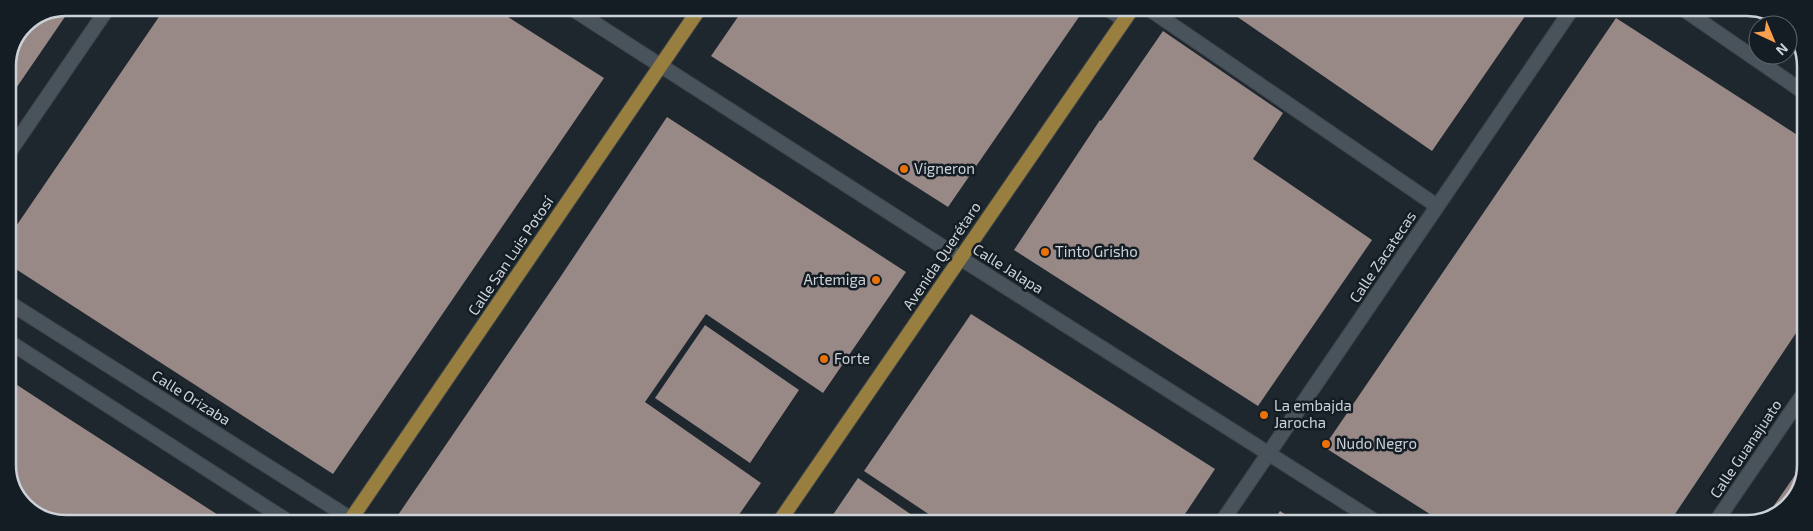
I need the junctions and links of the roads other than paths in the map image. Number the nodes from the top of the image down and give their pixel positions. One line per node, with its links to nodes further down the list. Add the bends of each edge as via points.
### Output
1 (103, 16): 10 (street)
2 (583, 16): 8 (street, Calle Jalapa)
3 (695, 16): 8 (main road, Calle San Luis Potosí)
4 (1127, 16): 12 (main road, Avenida Querétaro)
5 (1159, 16): 11 (street)
6 (1567, 16): 11 (street, Calle Zacatecas)
7 (1692, 16): 9 (street)
8 (661, 66): 12 (street, Calle Jalapa); 19 (main road, Calle San Luis Potosí)
9 (1797, 88)
10 (16, 142)
11 (1437, 206): 16 (street, Calle Zacatecas)
12 (960, 258): 16 (street, Calle Jalapa); 20 (main road, Avenida Querétaro)
13 (16, 307): 18 (street, Calle Orizaba)
14 (16, 346): 17 (street)
15 (1797, 403): 23 (street, Calle Guanajuato)
16 (1268, 453): 21 (street, Calle Zacatecas); 22 (street, Calle Jalapa)
17 (278, 515)
18 (343, 515)
19 (356, 515)
20 (784, 515)
21 (1226, 515)
22 (1365, 515)
23 (1721, 515)

